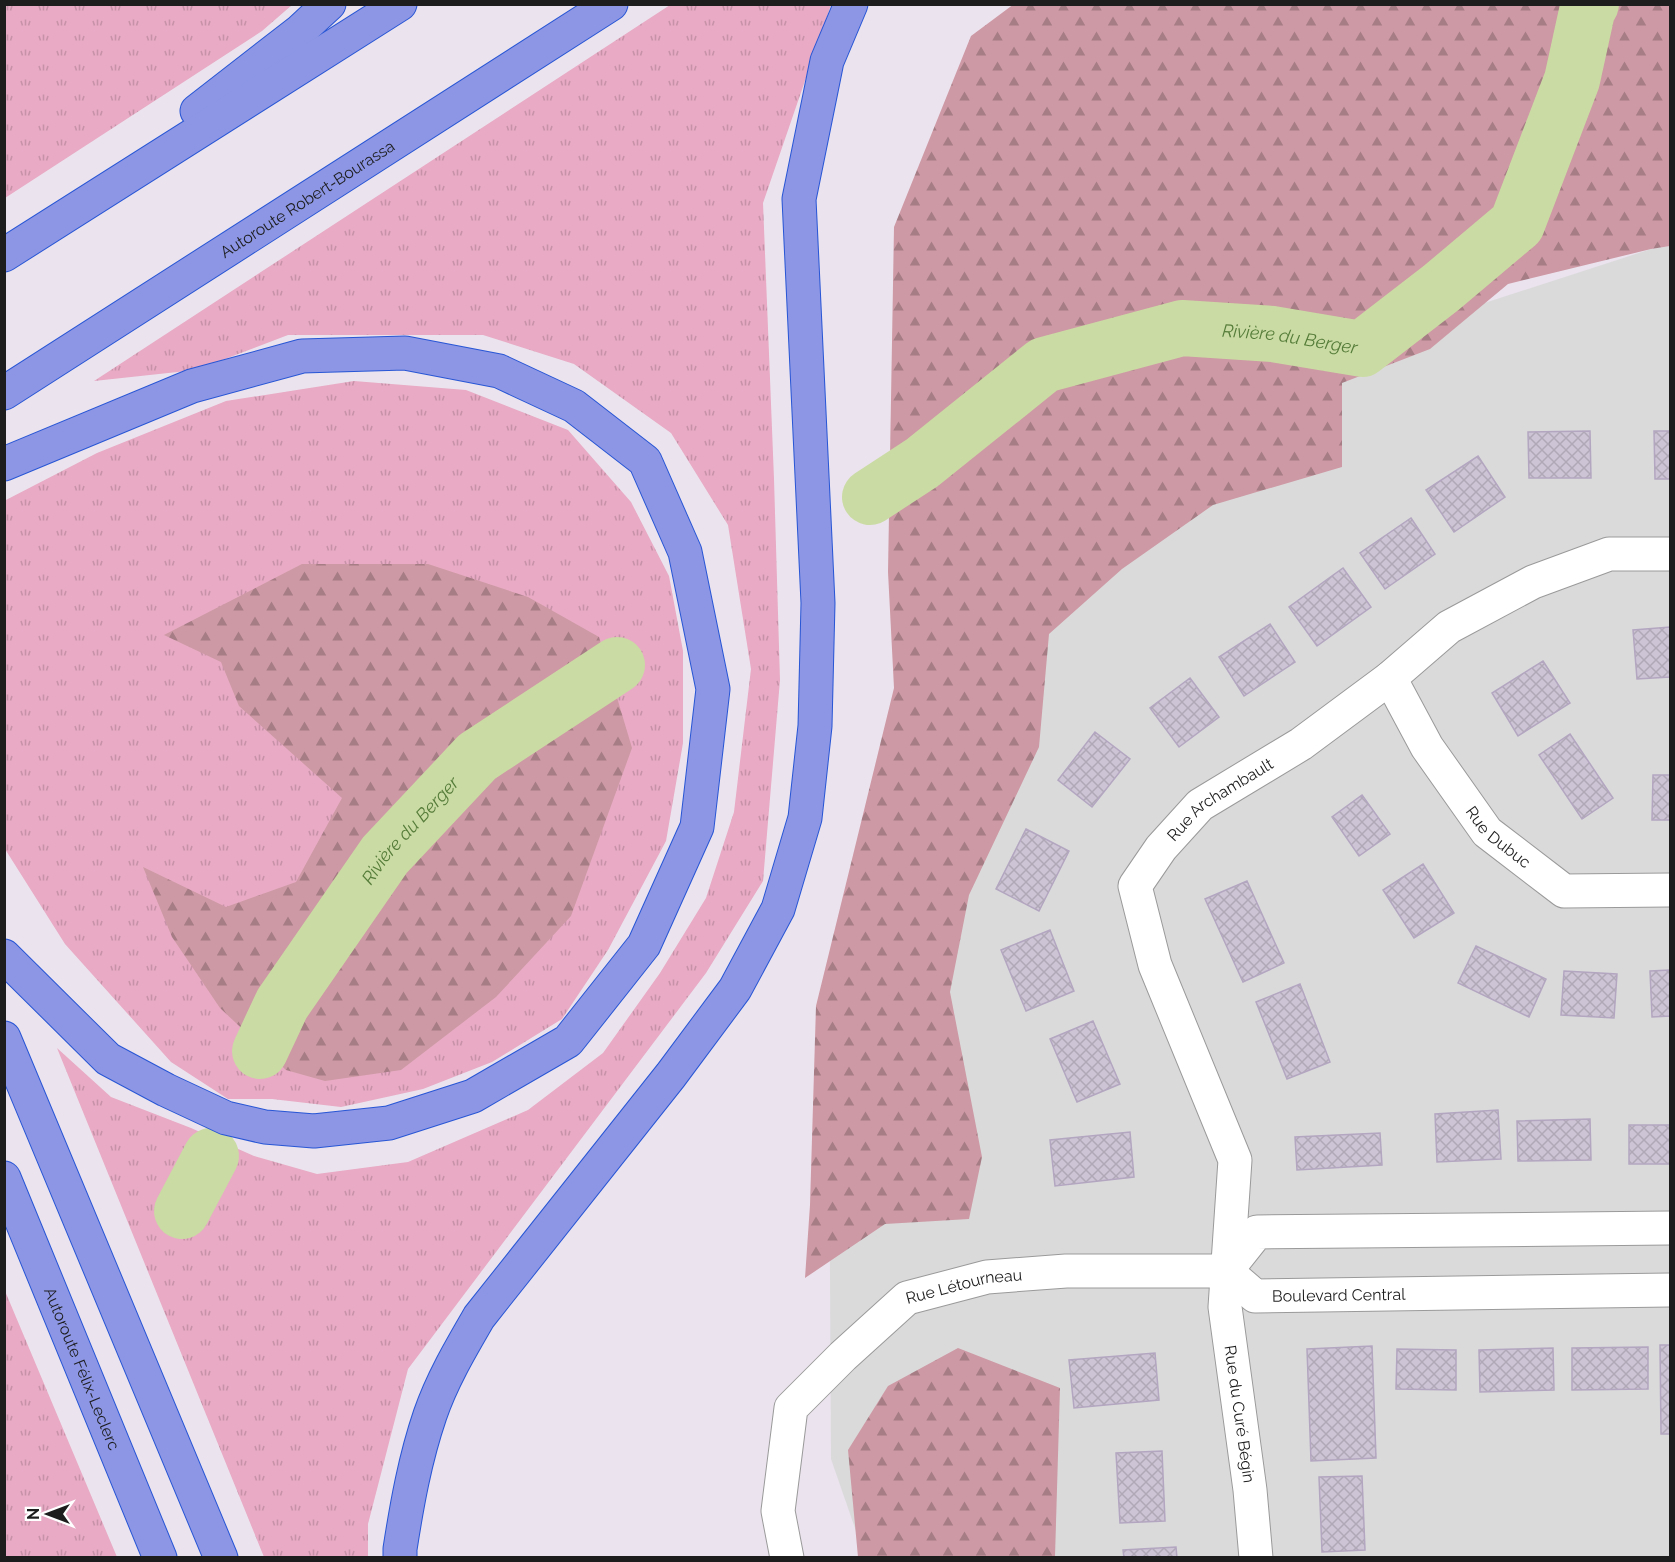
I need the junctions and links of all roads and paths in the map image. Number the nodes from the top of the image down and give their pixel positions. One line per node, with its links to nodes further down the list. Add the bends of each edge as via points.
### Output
1 (329, 4): 5 (highway, via 300,32)
2 (400, 4): 5 (highway)
3 (611, 4): 7 (highway, Autoroute Robert-Bourassa)
4 (851, 4): 20 (highway, via 827,62 799,199 818,603 815,726 805,818 778,909 735,989 479,1317 455,1359 430,1414 412,1476)
5 (35, 236): 6 (highway)
6 (4, 255)
7 (4, 393)
8 (4, 464): 12 (highway, via 192,386 302,356 405,353 499,371 574,406 645,461 685,552 713,689 697,827 644,945 568,1041 473,1096 389,1122 314,1131 265,1127 225,1118 108,1059)
9 (1671, 554): 10 (street, Rue Archambault, via 1609,554 1533,582 1449,627)
10 (1390, 678): 11 (street, Rue Dubuc, via 1427,747 1487,832 1563,891); 16 (street, Rue Archambault, via 1301,744 1200,806 1161,848 1135,886 1155,964 1235,1160)
11 (1671, 890)
12 (4, 956)
13 (4, 1038): 19 (highway)
14 (4, 1178): 18 (highway, Autoroute Félix-Leclerc)
15 (1671, 1228): 16 (street, via 1257,1232)
16 (1226, 1271): 17 (street, Boulevard Central, via 1255,1296); 21 (street, Rue Létourneau, via 1066,1271 987,1277 907,1298 791,1408 778,1511); 22 (street, Rue du Curé Bégin, via 1225,1307)
17 (1671, 1290)
18 (160, 1557)
19 (221, 1557)
20 (400, 1557)
21 (787, 1557)
22 (1256, 1557)

